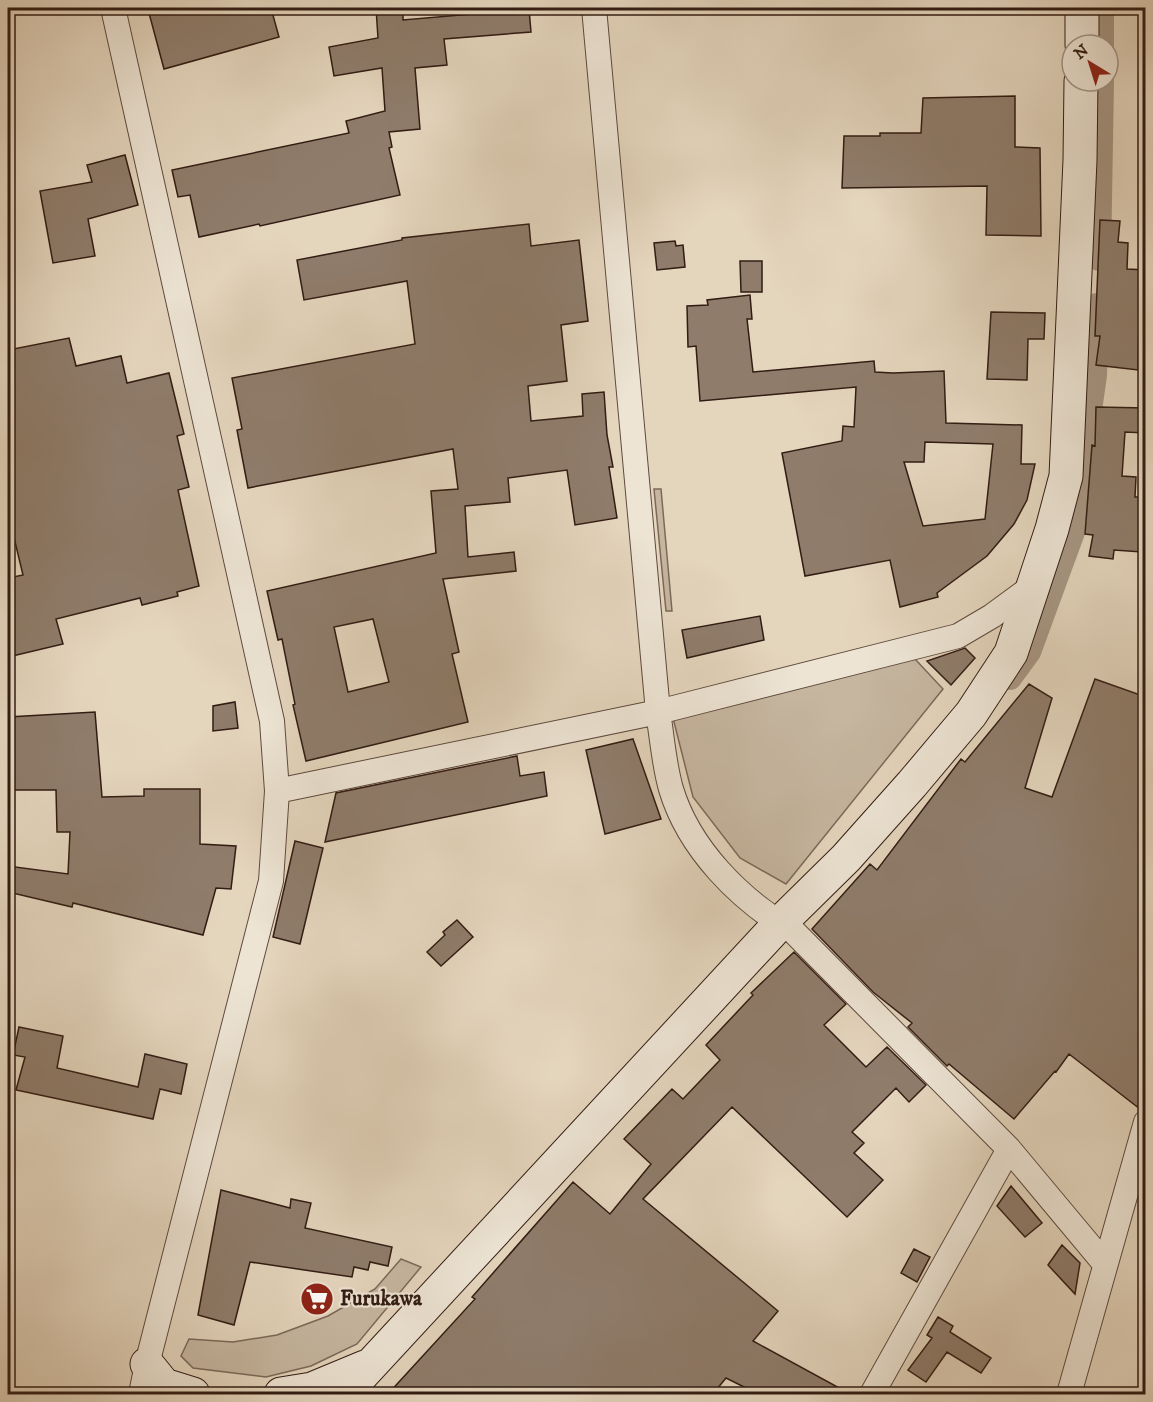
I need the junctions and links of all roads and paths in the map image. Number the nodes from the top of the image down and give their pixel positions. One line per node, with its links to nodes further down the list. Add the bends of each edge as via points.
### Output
1 (113, 8): 8 (street, via 272,721)
2 (594, 8): 7 (street)
3 (1082, 8): 4 (street)
4 (1082, 33)
5 (1081, 93): 6 (street, via 1066,476)
6 (1034, 585): 7 (street, via 958,636); 9 (street, via 1011,653 971,714 846,858)
7 (658, 711): 8 (street); 9 (street, via 671,788 695,840 755,906)
8 (277, 791): 14 (street, via 271,881)
9 (780, 923): 11 (street, via 793,931); 13 (street)
10 (1146, 1122): 12 (street)
11 (1009, 1149): 12 (street); 18 (street)
12 (1105, 1264): 19 (street)
13 (373, 1364): 16 (street, via 312,1389); 17 (street)
14 (144, 1379): 15 (street)
15 (193, 1395)
16 (281, 1395)
17 (344, 1395)
18 (872, 1395)
19 (1069, 1395)

